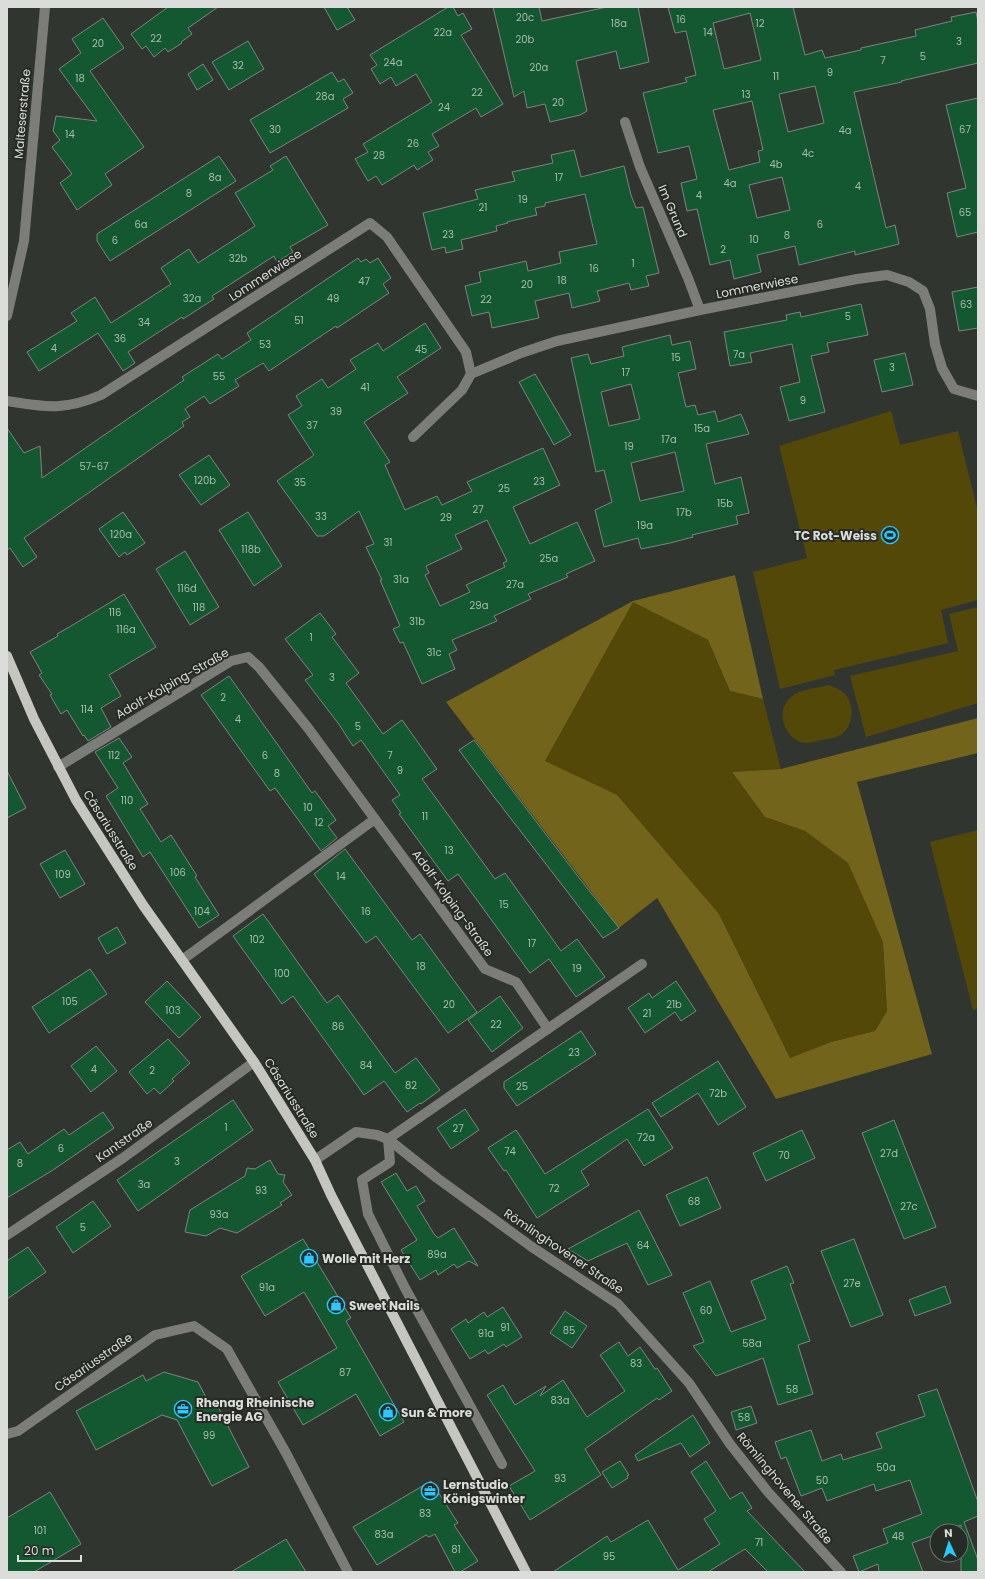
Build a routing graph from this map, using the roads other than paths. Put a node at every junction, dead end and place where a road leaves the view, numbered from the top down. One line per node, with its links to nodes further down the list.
1 (45, 7): 4 (street, Malteserstraße)
2 (625, 122): 3 (street, Im Grund)
3 (700, 310): 5 (street, Lommerwiese); 6 (street, Lommerwiese)
4 (7, 316)
5 (470, 374): 7 (street, Lommerwiese); 8 (street)
6 (978, 396)
7 (7, 401)
8 (413, 438)
9 (7, 656): 10 (main road, Cäsariusstraße)
10 (58, 767): 11 (street, Adolf-Kolping-Straße); 12 (main road, Cäsariusstraße)
11 (375, 819): 12 (street); 14 (street, Adolf-Kolping-Straße)
12 (182, 960): 15 (main road, Cäsariusstraße)
13 (642, 964): 14 (street)
14 (548, 1029): 16 (street)
15 (254, 1062): 17 (main road, Cäsariusstraße); 18 (street, Kantstraße)
16 (388, 1139): 17 (street, Römlinghovener Straße); 20 (street); 23 (street, Römlinghovener Straße)
17 (315, 1160): 22 (main road, Cäsariusstraße)
18 (7, 1235)
19 (7, 1434): 21 (street, Cäsariusstraße)
20 (502, 1464)
21 (348, 1572)
22 (526, 1572)
23 (841, 1572)

